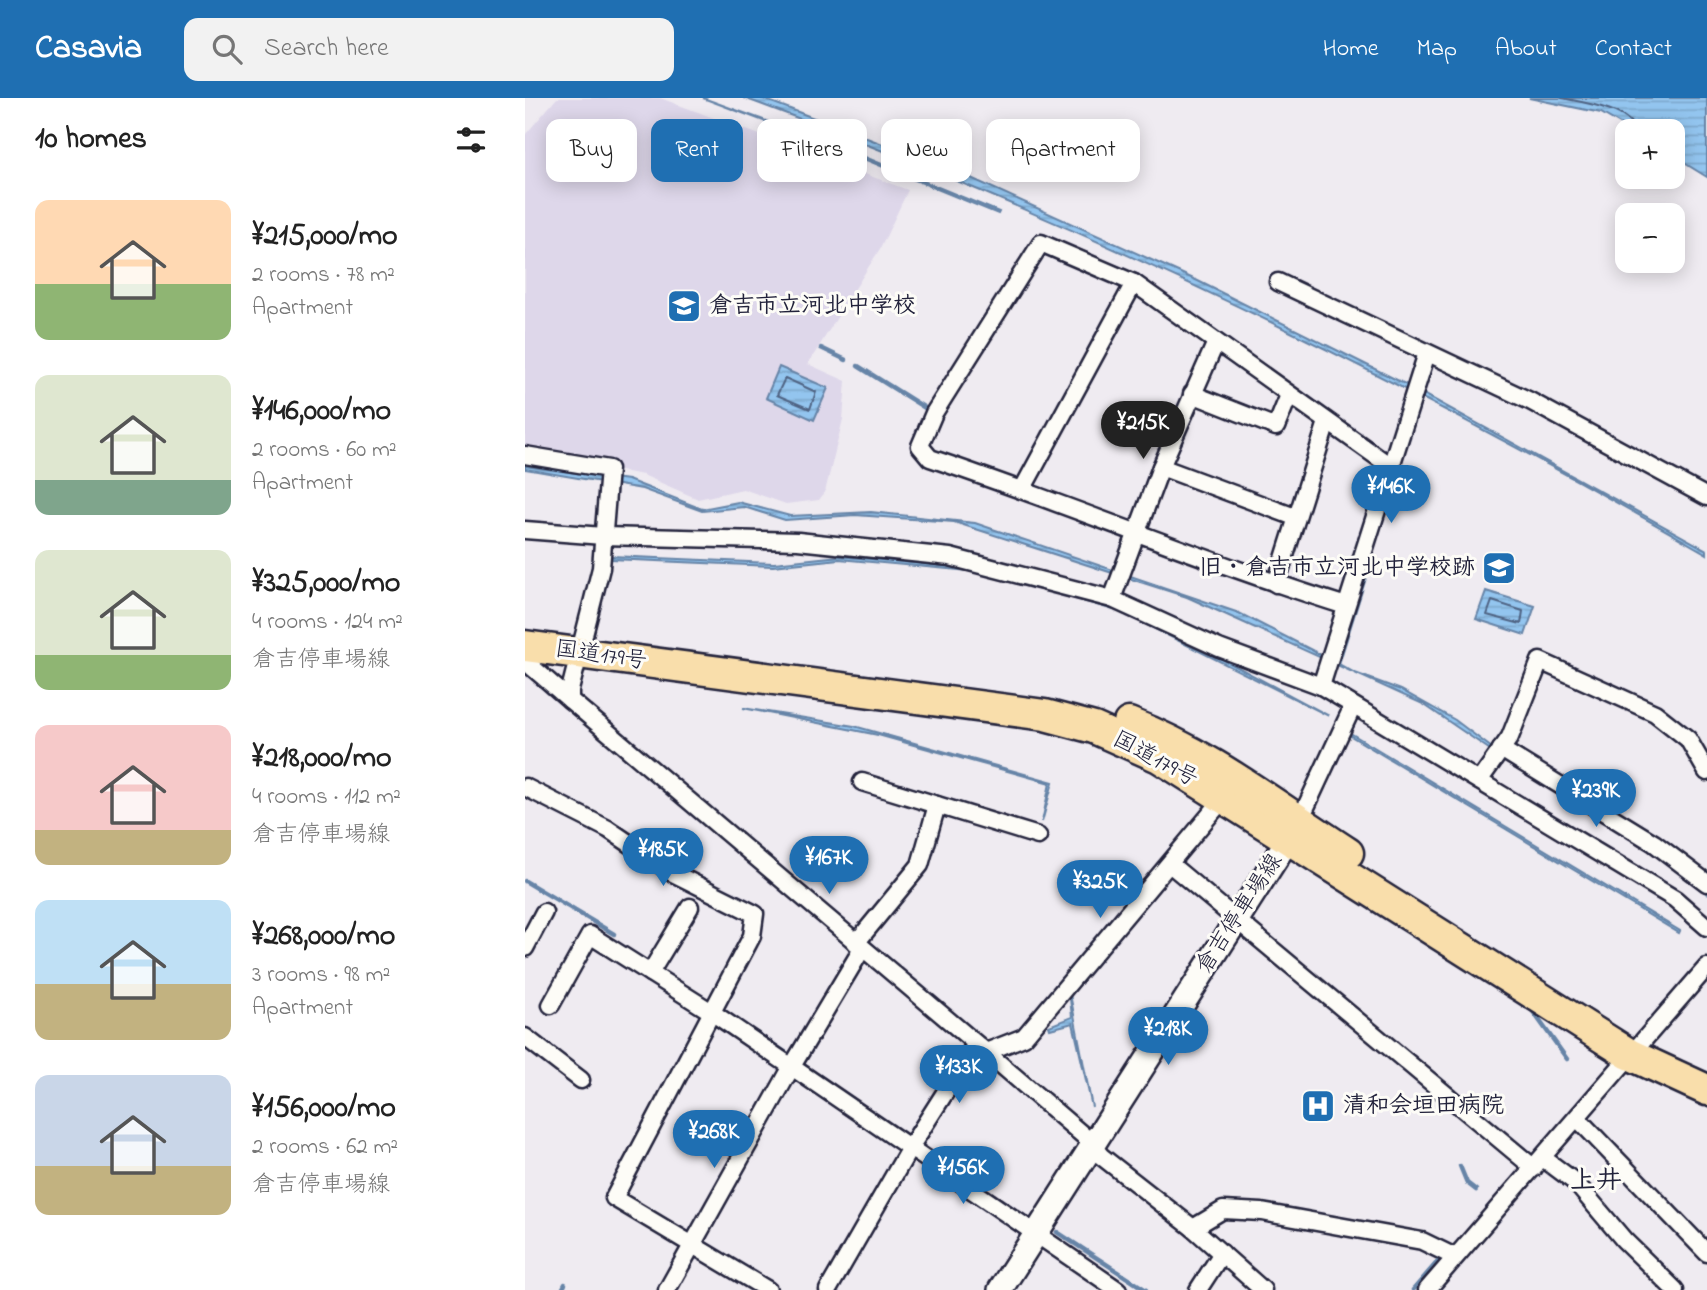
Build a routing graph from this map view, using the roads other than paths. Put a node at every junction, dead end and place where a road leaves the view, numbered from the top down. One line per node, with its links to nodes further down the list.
1 (1278, 282): 4 (street)
2 (1134, 283): 3 (street); 11 (street); 11 (street)
3 (1216, 342): 5 (street); 6 (street)
4 (1427, 353): 9 (street); 12 (street)
5 (1192, 394): 6 (street); 10 (street)
6 (1289, 395): 7 (street)
7 (1327, 422): 9 (street); 13 (street)
8 (525, 455): 16 (street)
9 (1390, 466): 19 (street)
10 (1161, 467): 13 (street); 15 (street)
11 (1022, 489): 15 (street)
12 (1707, 497)
13 (1295, 517): 17 (street)
14 (525, 530): 16 (street)
15 (1137, 535): 17 (street); 18 (street)
16 (603, 536): 18 (street); 21 (street)
17 (1276, 584): 19 (street)
18 (1112, 599): 24 (street)
19 (1346, 606): 24 (street)
20 (525, 628): 21 (highway, 国道179号)
21 (581, 645): 22 (highway, 国道179号); 25 (street); 32 (highway, 国道179号); 34 (highway, 国道179号)
22 (525, 646)
23 (525, 661): 25 (street)
24 (1321, 686): 26 (street)
25 (570, 700): 42 (street)
26 (1353, 706): 29 (street); 34 (street)
27 (1501, 750): 28 (street); 29 (street); 37 (street)
28 (1707, 772)
29 (1479, 781): 41 (street)
30 (862, 782): 33 (street)
31 (525, 787): 47 (street)
32 (1224, 798): 34 (highway, 国道179号); 36 (street)
33 (937, 805): 35 (street); 42 (street)
34 (1294, 831): 40 (main road, 倉吉停車場線); 49 (highway, 国道179号)
35 (1038, 836)
36 (1171, 865): 40 (street); 50 (street)
37 (1707, 883)
38 (690, 907): 45 (street)
39 (544, 912): 43 (street)
40 (1236, 918): 57 (main road, 倉吉停車場線); 58 (street)
41 (1707, 928)
42 (859, 946): 50 (street); 51 (street)
43 (525, 948)
44 (1707, 967): 49 (street)
45 (650, 973): 46 (street); 47 (street)
46 (551, 1004)
47 (710, 1011): 51 (street); 61 (street)
48 (525, 1037): 53 (street)
49 (1637, 1047): 52 (highway, 国道179号); 54 (highway, 国道179号); 55 (street)
50 (981, 1048): 56 (street); 57 (street)
51 (791, 1068): 56 (street); 61 (street)
52 (1707, 1068)
53 (580, 1080)
54 (1707, 1090)
55 (1577, 1118): 58 (street); 62 (street)
56 (911, 1146): 60 (street); 67 (street)
57 (1093, 1148): 59 (street); 60 (main road, 倉吉停車場線)
58 (1539, 1163): 64 (street); 73 (street)
59 (1193, 1228): 63 (street); 64 (street)
60 (1036, 1233): 68 (main road, 倉吉停車場線); 69 (street)
61 (693, 1245): 65 (street); 66 (street)
62 (1706, 1250)
63 (1222, 1252): 70 (street); 71 (street)
64 (1455, 1257): 72 (street)
65 (667, 1290)
66 (768, 1290)
67 (828, 1290)
68 (1000, 1290)
69 (1118, 1290)
70 (1198, 1290)
71 (1263, 1290)
72 (1427, 1290)
73 (1675, 1290)

